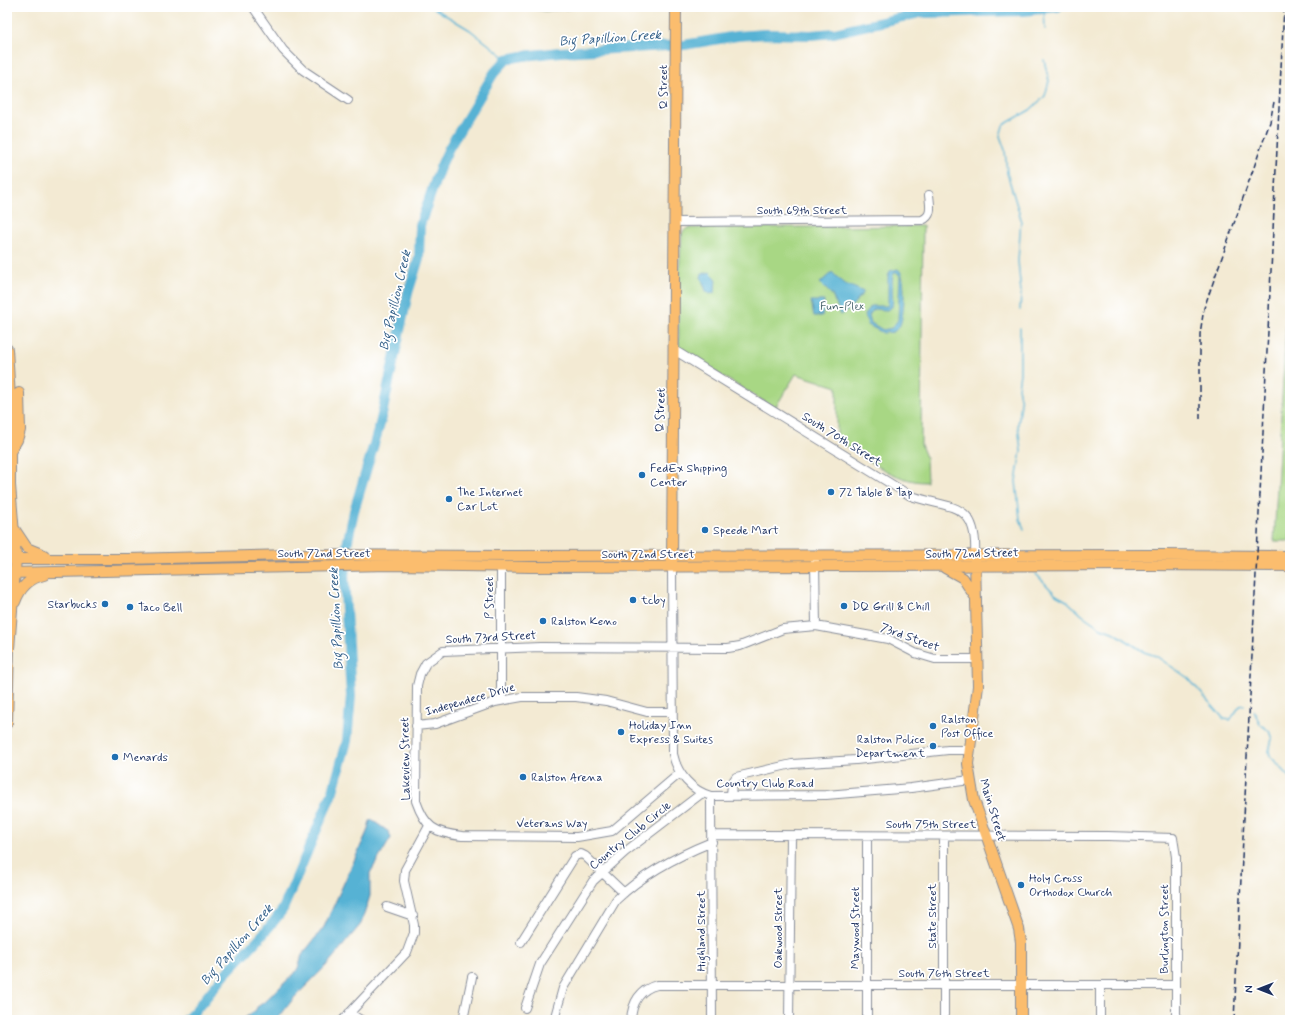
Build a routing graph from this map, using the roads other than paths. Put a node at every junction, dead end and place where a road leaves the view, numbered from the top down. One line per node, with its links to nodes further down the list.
1 (253, 7): 3 (street)
2 (676, 9): 5 (main road, Q Street)
3 (348, 100)
4 (929, 195): 5 (street, South 69th Street)
5 (676, 222): 7 (main road, Q Street)
6 (7, 349): 9 (main road)
7 (674, 350): 13 (street, South 70th Street); 15 (main road, Q Street)
8 (20, 393): 9 (main road)
9 (10, 453): 10 (main road)
10 (12, 520): 11 (main road); 19 (main road)
11 (13, 534): 12 (main road); 18 (main road)
12 (7, 543)
13 (975, 555): 16 (main road, South 72nd Street); 17 (main road, South 72nd Street); 23 (main road, Main Street)
14 (550, 556): 15 (main road, South 72nd Street); 19 (main road, South 72nd Street); 20 (main road)
15 (672, 556): 16 (main road, South 72nd Street); 25 (main road, Q Street)
16 (815, 556): 21 (street)
17 (1290, 556)
18 (11, 558): 19 (main road, South 72nd Street); 27 (main road)
19 (68, 560)
20 (501, 566): 25 (main road, South 72nd Street); 26 (main road, South 72nd Street); 33 (street, P Street)
21 (815, 566): 22 (main road, South 72nd Street); 25 (main road, South 72nd Street); 32 (street)
22 (941, 566): 23 (main road, South 72nd Street); 29 (main road)
23 (975, 566): 24 (main road, South 72nd Street); 29 (main road, Main Street)
24 (1290, 566)
25 (672, 567): 34 (street, Q Street)
26 (68, 571): 27 (main road, South 72nd Street); 31 (main road)
27 (11, 573): 30 (main road)
28 (7, 589): 30 (main road)
29 (974, 595): 36 (main road, Main Street)
30 (13, 600): 31 (main road)
31 (12, 611): 39 (main road)
32 (816, 626): 34 (street, 73rd Street); 36 (street, 73rd Street)
33 (500, 648): 34 (street, South 73rd Street); 35 (street, South 73rd Street); 37 (street, P Street)
34 (672, 648): 38 (street, Q Street)
35 (432, 656): 40 (street, Lakeview Street)
36 (978, 659): 41 (main road, Main Street)
37 (501, 701): 38 (street, Independece Drive); 40 (street, Independece Drive)
38 (672, 712): 42 (street, Q Street)
39 (7, 723)
40 (416, 726): 47 (street, Lakeview Street)
41 (969, 750): 43 (main road, Main Street); 46 (street)
42 (680, 773): 44 (street, Q Street); 47 (street, Veterans Way)
43 (970, 780): 46 (street, Country Club Road); 51 (main road, Main Street)
44 (702, 793): 45 (street, Q Street); 54 (street, Country Club Circle)
45 (711, 796): 46 (street, Country Club Road); 52 (street, Country Club Road)
46 (731, 796)
47 (428, 826): 57 (street)
48 (791, 836): 49 (street, South 75th Street); 52 (street, South 75th Street); 61 (street, Oakwood Street)
49 (867, 836): 50 (street, South 75th Street); 62 (street, Maywood Street)
50 (944, 836): 51 (street, South 75th Street); 63 (street, State Street)
51 (987, 836): 53 (street, South 75th Street); 64 (main road, Main Street)
52 (713, 838): 55 (street); 60 (street, Highland Street)
53 (1173, 838): 66 (street, Burlington Street)
54 (603, 871): 55 (street); 58 (street); 67 (street, Country Club Circle)
55 (624, 893): 72 (street)
56 (387, 907): 57 (street)
57 (413, 916): 68 (street)
58 (521, 942)
59 (472, 977): 71 (street)
60 (713, 985): 61 (street, South 76th Street); 73 (street, South 76th Street); 74 (street, Highland Street)
61 (789, 985): 62 (street, South 76th Street); 75 (street, Oakwood Street)
62 (867, 985): 63 (street, South 76th Street); 76 (street, Maywood Street)
63 (944, 985): 64 (street, South 76th Street); 77 (street, State Street)
64 (1021, 985): 65 (street, South 76th Street); 78 (main road, Main Street)
65 (1100, 985): 66 (street, South 76th Street); 79 (street)
66 (1176, 985): 80 (street, Burlington Street)
67 (525, 1008)
68 (349, 1013): 69 (street); 70 (street)
69 (343, 1020)
70 (361, 1020)
71 (463, 1020)
72 (554, 1020)
73 (631, 1020)
74 (712, 1020)
75 (789, 1020)
76 (867, 1020)
77 (944, 1020)
78 (1021, 1020)
79 (1100, 1020)
80 (1176, 1020)

